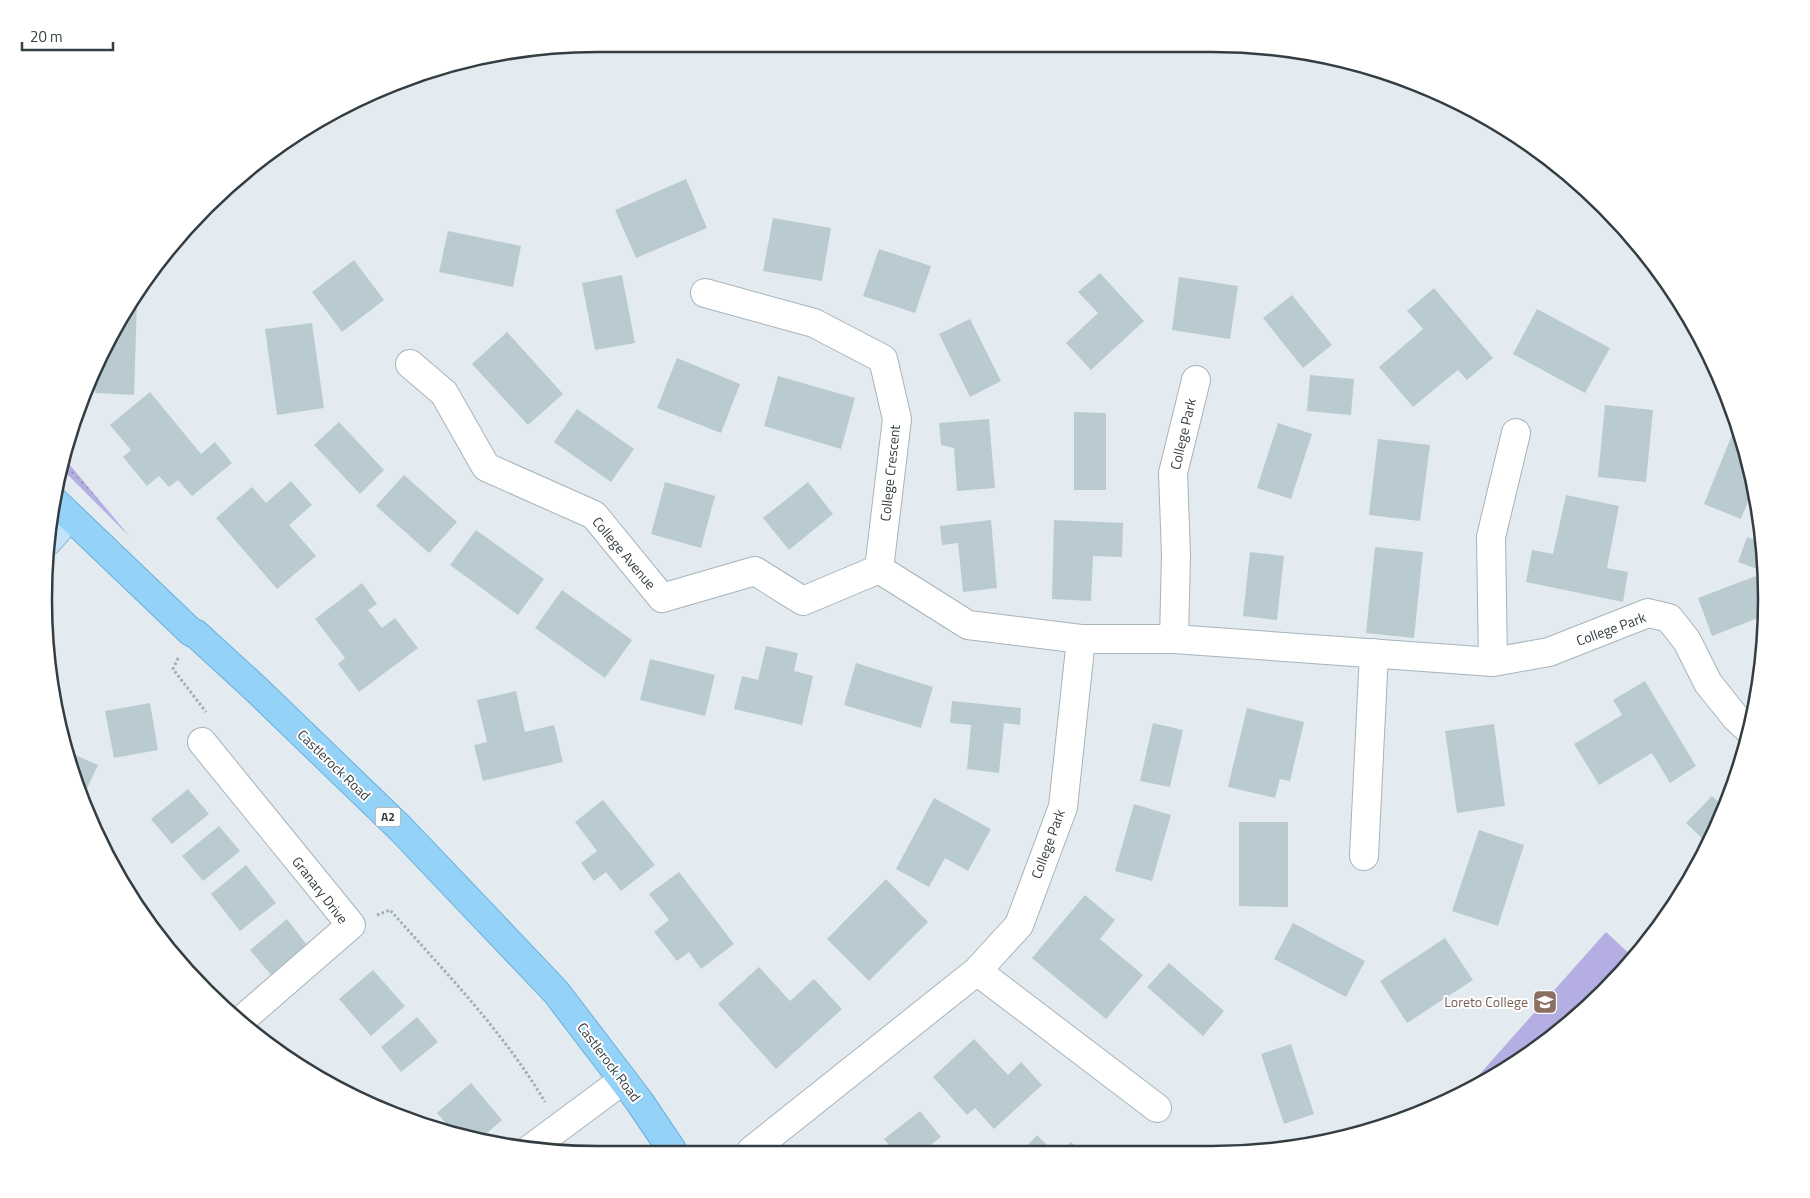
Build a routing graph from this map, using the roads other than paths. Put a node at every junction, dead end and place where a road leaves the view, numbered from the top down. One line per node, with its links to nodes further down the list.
1 (705, 293): 6 (street, College Crescent)
2 (410, 364): 6 (street, College Avenue)
3 (1196, 380): 8 (street, College Park)
4 (1516, 433): 10 (street)
5 (61, 508): 16 (main road, Castlerock Road / A2)
6 (879, 569): 7 (street, College Park)
7 (1081, 639): 8 (street, College Park); 14 (street, College Park)
8 (1174, 639): 9 (street, College Park)
9 (1374, 653): 10 (street, College Park); 13 (street)
10 (1493, 662): 11 (street, College Park)
11 (1745, 717)
12 (202, 742): 15 (street, Granary Drive)
13 (1364, 856)
14 (977, 971): 17 (street); 20 (street, College Park)
15 (246, 1016)
16 (623, 1080): 18 (street); 19 (main road, Castlerock Road / A2)
17 (1157, 1108)
18 (540, 1142)
19 (669, 1146)
20 (757, 1146)

